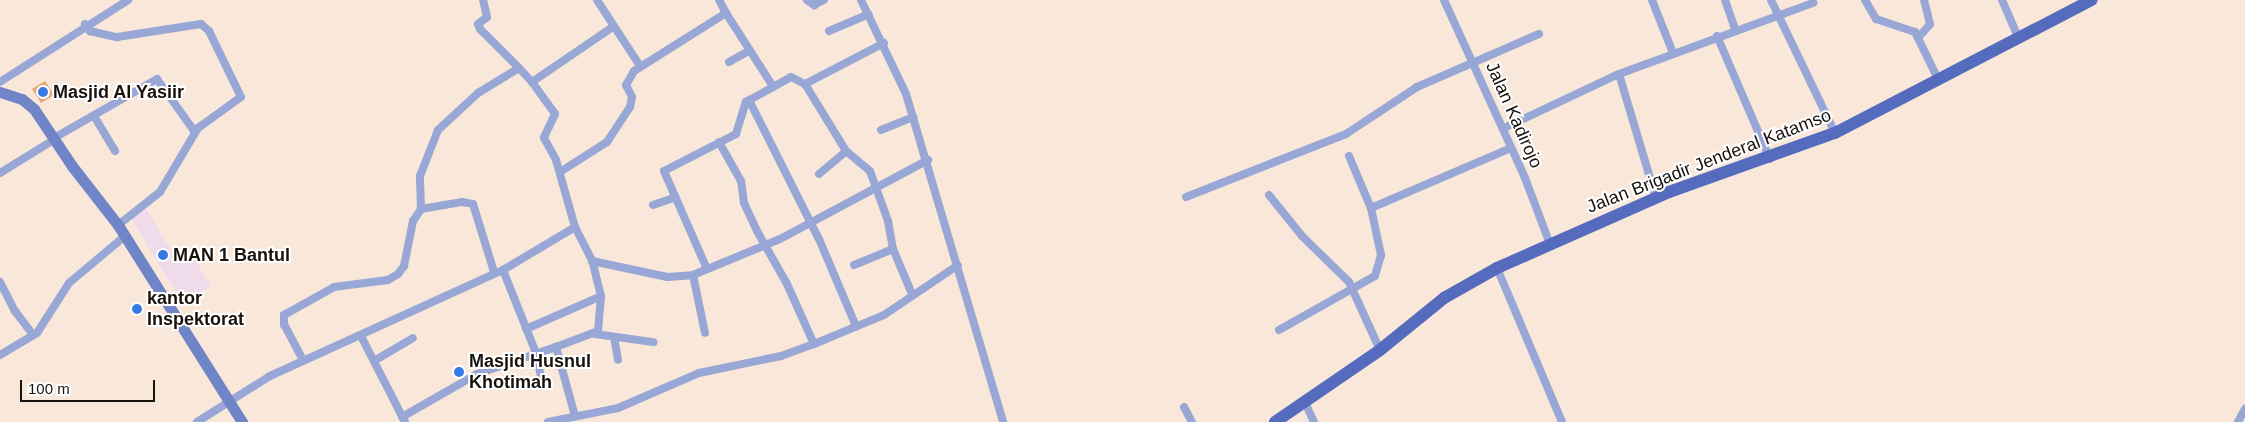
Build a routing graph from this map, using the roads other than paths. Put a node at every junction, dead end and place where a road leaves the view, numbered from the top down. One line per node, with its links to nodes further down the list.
1 (128, 0): 20 (street)
2 (597, 0): 21 (street)
3 (719, 0): 17 (street)
4 (807, 0): 5 (street)
5 (824, 0)
6 (861, 0): 18 (street)
7 (1444, 0): 32 (street, Jalan Kadirojo)
8 (1652, 0): 30 (street)
9 (1725, 0): 22 (street)
10 (1771, 0): 19 (street)
11 (1865, 0): 27 (street)
12 (1924, 0): 27 (street)
13 (2002, 0): 26 (street)
14 (2092, 0): 26 (main road, Jalan Brigadir Jenderal Katamso)
15 (485, 1): 34 (street)
16 (1813, 3): 19 (street)
17 (726, 13): 29 (street); 33 (street)
18 (869, 14): 23 (street); 28 (street)
19 (1777, 14): 22 (street); 48 (street)
20 (85, 24): 37 (street); 47 (street)
21 (614, 26): 33 (street); 38 (street)
22 (1735, 29): 25 (street)
23 (829, 31)
24 (1539, 34): 32 (street)
25 (1717, 36): 30 (street); 55 (street)
26 (2018, 37): 36 (main road, Jalan Brigadir Jenderal Katamso)
27 (1918, 38): 36 (street)
28 (884, 43): 39 (street); 44 (street)
29 (749, 51): 31 (street); 40 (street)
30 (1673, 53): 35 (street)
31 (729, 62)
32 (1475, 64): 45 (street, Jalan Kadirojo); 63 (street)
33 (640, 66): 57 (street)
34 (519, 68): 38 (street); 67 (street)
35 (1619, 74): 45 (street); 64 (street)
36 (1938, 79): 48 (main road, Jalan Brigadir Jenderal Katamso)
37 (0, 82)
38 (532, 82): 57 (street)
39 (805, 84): 40 (street); 53 (street)
40 (772, 85): 42 (street)
41 (0, 92): 49 (main road)
42 (749, 100): 50 (street); 68 (street)
43 (94, 116): 47 (street); 49 (street); 52 (street)
44 (914, 117): 46 (street); 56 (street)
45 (1504, 128): 51 (street, Jalan Kadirojo)
46 (881, 130)
47 (195, 132): 69 (street)
48 (1835, 133): 55 (main road, Jalan Brigadir Jenderal Katamso)
49 (54, 138): 58 (street); 69 (main road)
50 (719, 142): 62 (street); 73 (street)
51 (1512, 148): 66 (street); 72 (street, Jalan Kadirojo)
52 (115, 151)
53 (846, 151): 59 (street); 60 (street)
54 (1349, 156): 66 (street)
55 (1770, 158): 64 (main road, Jalan Brigadir Jenderal Katamso)
56 (928, 160): 60 (street); 77 (street)
57 (560, 172): 70 (street)
58 (0, 173)
59 (819, 174)
60 (876, 186): 68 (street); 74 (street)
61 (1269, 195): 84 (street)
62 (676, 197): 65 (street); 79 (street)
63 (1186, 197)
64 (1656, 198): 72 (main road, Jalan Brigadir Jenderal Katamso)
65 (653, 205)
66 (1370, 208): 84 (street)
67 (421, 209): 81 (street); 102 (street)
68 (810, 222): 73 (street); 87 (street)
69 (118, 225): 71 (main road)
70 (576, 227): 75 (street); 80 (street)
71 (125, 236): 92 (street); 107 (main road)
72 (1550, 244): 78 (main road, Jalan Brigadir Jenderal Katamso)
73 (765, 245): 79 (street); 97 (street)
74 (893, 249): 76 (street); 85 (street)
75 (592, 261): 82 (street); 86 (street)
76 (854, 264)
77 (958, 266): 85 (street); 115 (street)
78 (1497, 268): 99 (main road, Jalan Brigadir Jenderal Katamso); 119 (street)
79 (707, 269): 82 (street)
80 (503, 270): 81 (street); 88 (street)
81 (494, 272): 93 (street)
82 (693, 275): 90 (street)
83 (0, 282): 92 (street)
84 (1354, 290): 89 (street); 99 (street)
85 (912, 294): 87 (street)
86 (601, 296): 88 (street); 91 (street)
87 (856, 326): 97 (street)
88 (526, 329): 100 (street)
89 (1279, 330)
90 (705, 333)
91 (595, 334): 94 (street); 98 (street)
92 (34, 335): 101 (street)
93 (361, 336): 102 (street); 104 (street)
94 (614, 337): 96 (street); 103 (street)
95 (413, 338): 104 (street)
96 (653, 342)
97 (814, 344): 110 (street)
98 (556, 347): 100 (street); 110 (street)
99 (1380, 350): 106 (main road, Jalan Brigadir Jenderal Katamso)
100 (536, 353): 105 (street); 111 (street)
101 (0, 355)
102 (303, 360): 107 (street)
103 (618, 360)
104 (374, 361): 111 (street)
105 (542, 380)
106 (1305, 402): 117 (main road, Jalan Brigadir Jenderal Katamso); 118 (street)
107 (231, 403): 113 (street); 114 (main road)
108 (1184, 407): 116 (street)
109 (2245, 408): 120 (street)
110 (575, 416): 112 (street)
111 (403, 420)
112 (552, 421)
113 (198, 422)
114 (242, 422)
115 (1003, 422)
116 (1192, 422)
117 (1275, 422)
118 (1314, 422)
119 (1562, 422)
120 (2238, 422)

